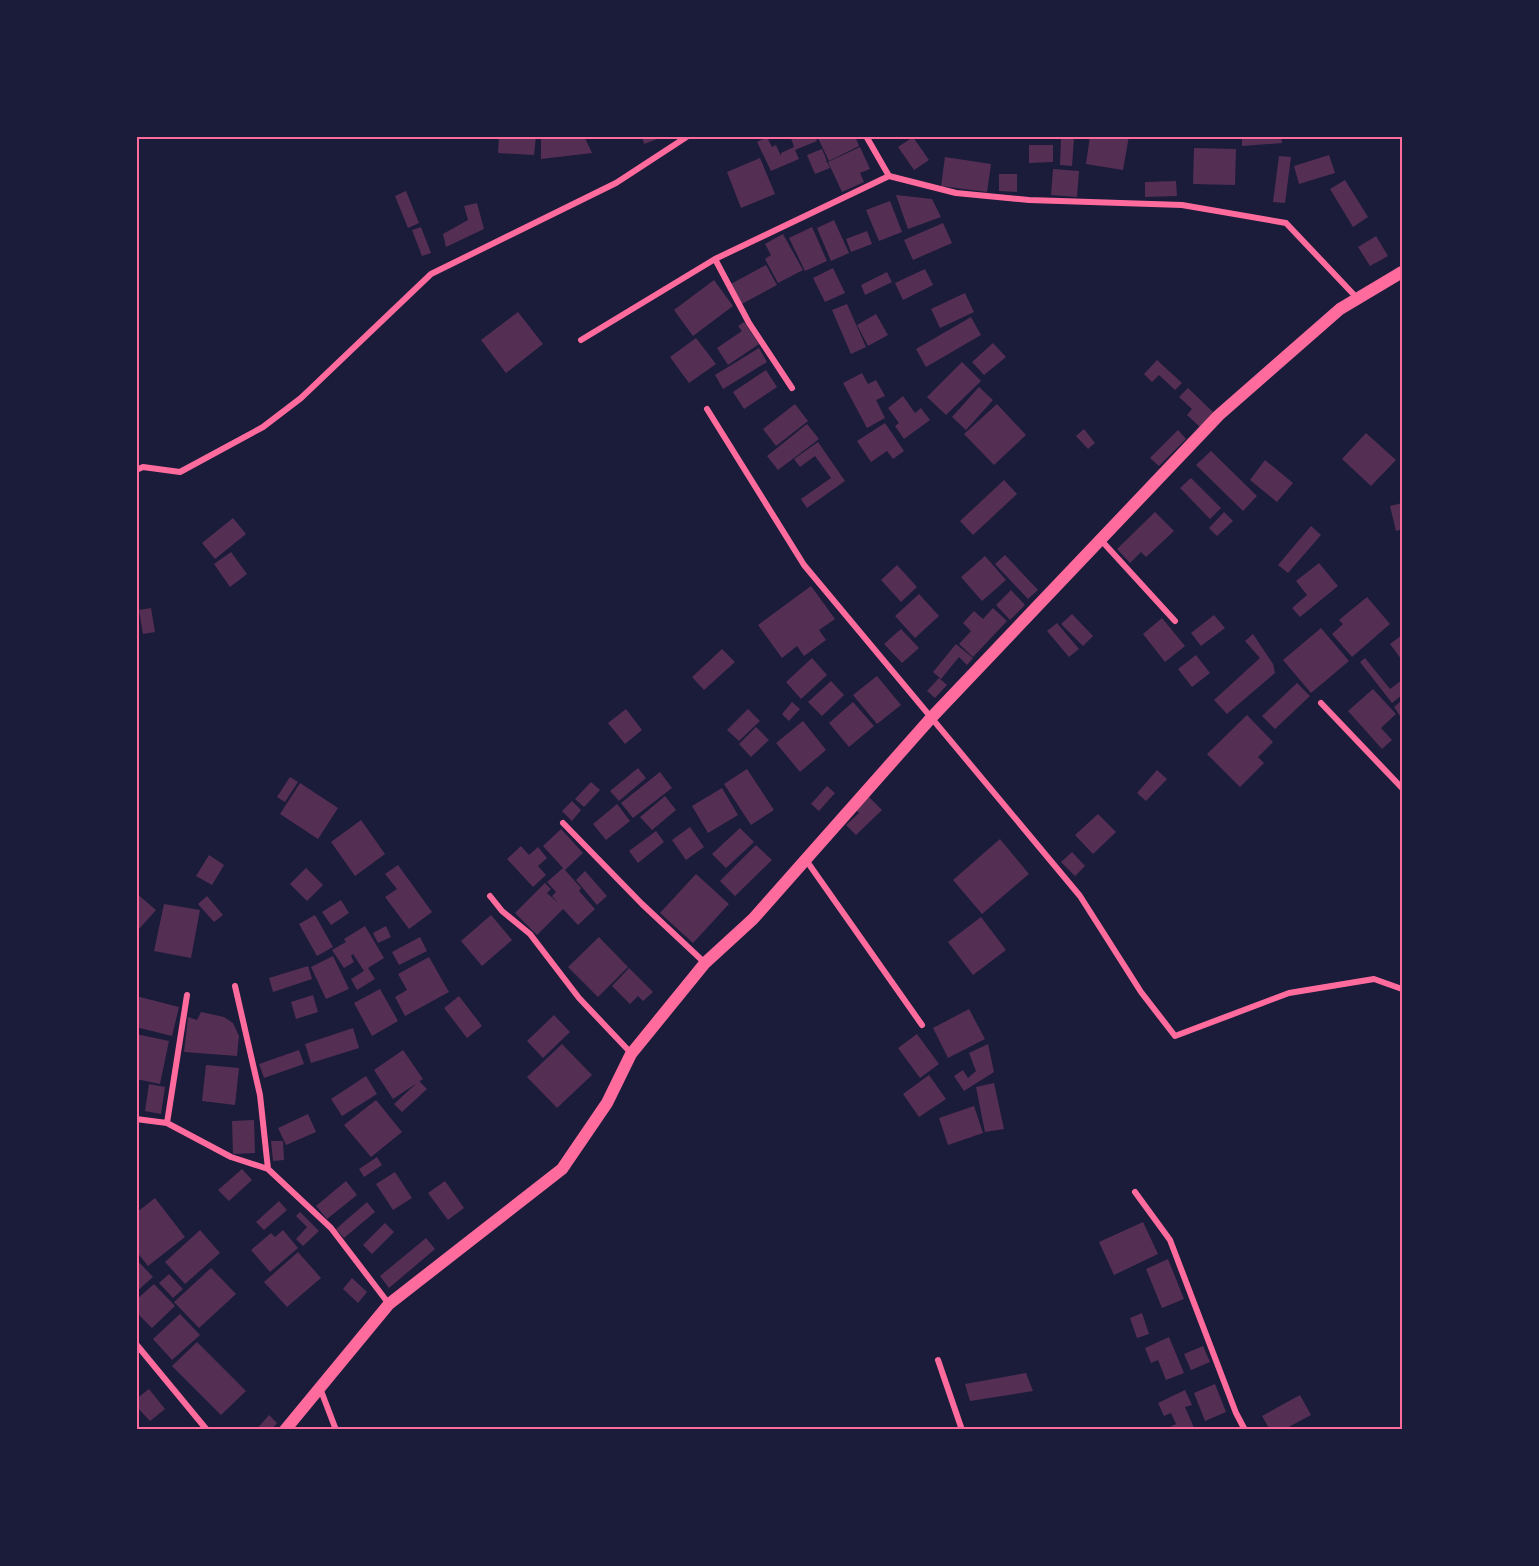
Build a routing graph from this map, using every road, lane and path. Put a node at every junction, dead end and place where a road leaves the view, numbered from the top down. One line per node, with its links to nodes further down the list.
1 (688, 136): 10 (street)
2 (866, 136): 3 (street)
3 (889, 176): 4 (street); 6 (street)
4 (715, 259): 7 (street); 8 (street)
5 (1402, 272): 6 (main road)
6 (1357, 298): 11 (main road)
7 (581, 340)
8 (792, 388)
9 (707, 409): 14 (street)
10 (136, 470)
11 (1100, 539): 12 (street); 14 (main road)
12 (1174, 621)
13 (1321, 703): 15 (street)
14 (931, 718): 17 (main road); 21 (street)
15 (1402, 788)
16 (563, 823): 19 (street)
17 (806, 860): 19 (main road); 23 (street)
18 (490, 896): 24 (street)
19 (705, 963): 24 (main road)
20 (235, 986): 27 (street)
21 (1402, 989)
22 (187, 995): 26 (street)
23 (922, 1025)
24 (631, 1054): 29 (main road)
25 (136, 1119): 26 (street)
26 (167, 1123): 27 (street)
27 (268, 1169): 29 (street)
28 (1135, 1192): 37 (street)
29 (390, 1304): 32 (main road)
30 (136, 1344): 33 (street)
31 (938, 1360): 36 (street)
32 (320, 1388): 34 (main road); 35 (street)
33 (207, 1430)
34 (285, 1430)
35 (336, 1430)
36 (962, 1430)
37 (1245, 1430)

